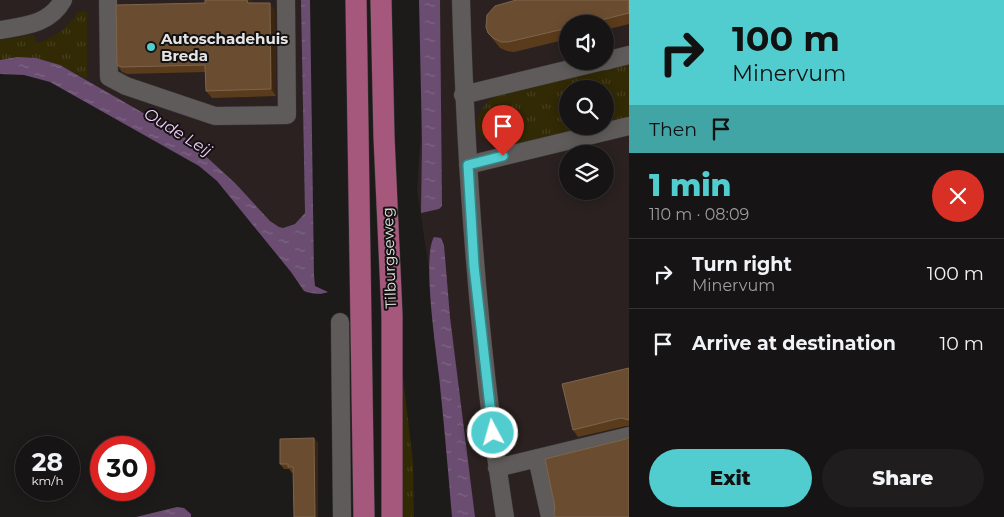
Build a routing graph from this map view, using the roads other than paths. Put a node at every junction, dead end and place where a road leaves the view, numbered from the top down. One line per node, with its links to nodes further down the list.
1 (63, 0): 7 (street)
2 (108, 0): 3 (street)
3 (286, 0)
4 (356, 0): 19 (main road, Tilburgseweg)
5 (382, 0): 20 (main road, Tilburgseweg)
6 (461, 0): 11 (street)
7 (0, 30)
8 (629, 55): 9 (street)
9 (614, 59)
10 (567, 70): 11 (street)
11 (463, 95): 13 (street)
12 (629, 126): 13 (street)
13 (468, 165): 17 (street)
14 (340, 322): 18 (street)
15 (629, 436): 16 (street)
16 (537, 458): 17 (street); 22 (street)
17 (498, 468): 21 (street)
18 (342, 517)
19 (364, 517)
20 (392, 517)
21 (505, 517)
22 (550, 517)

